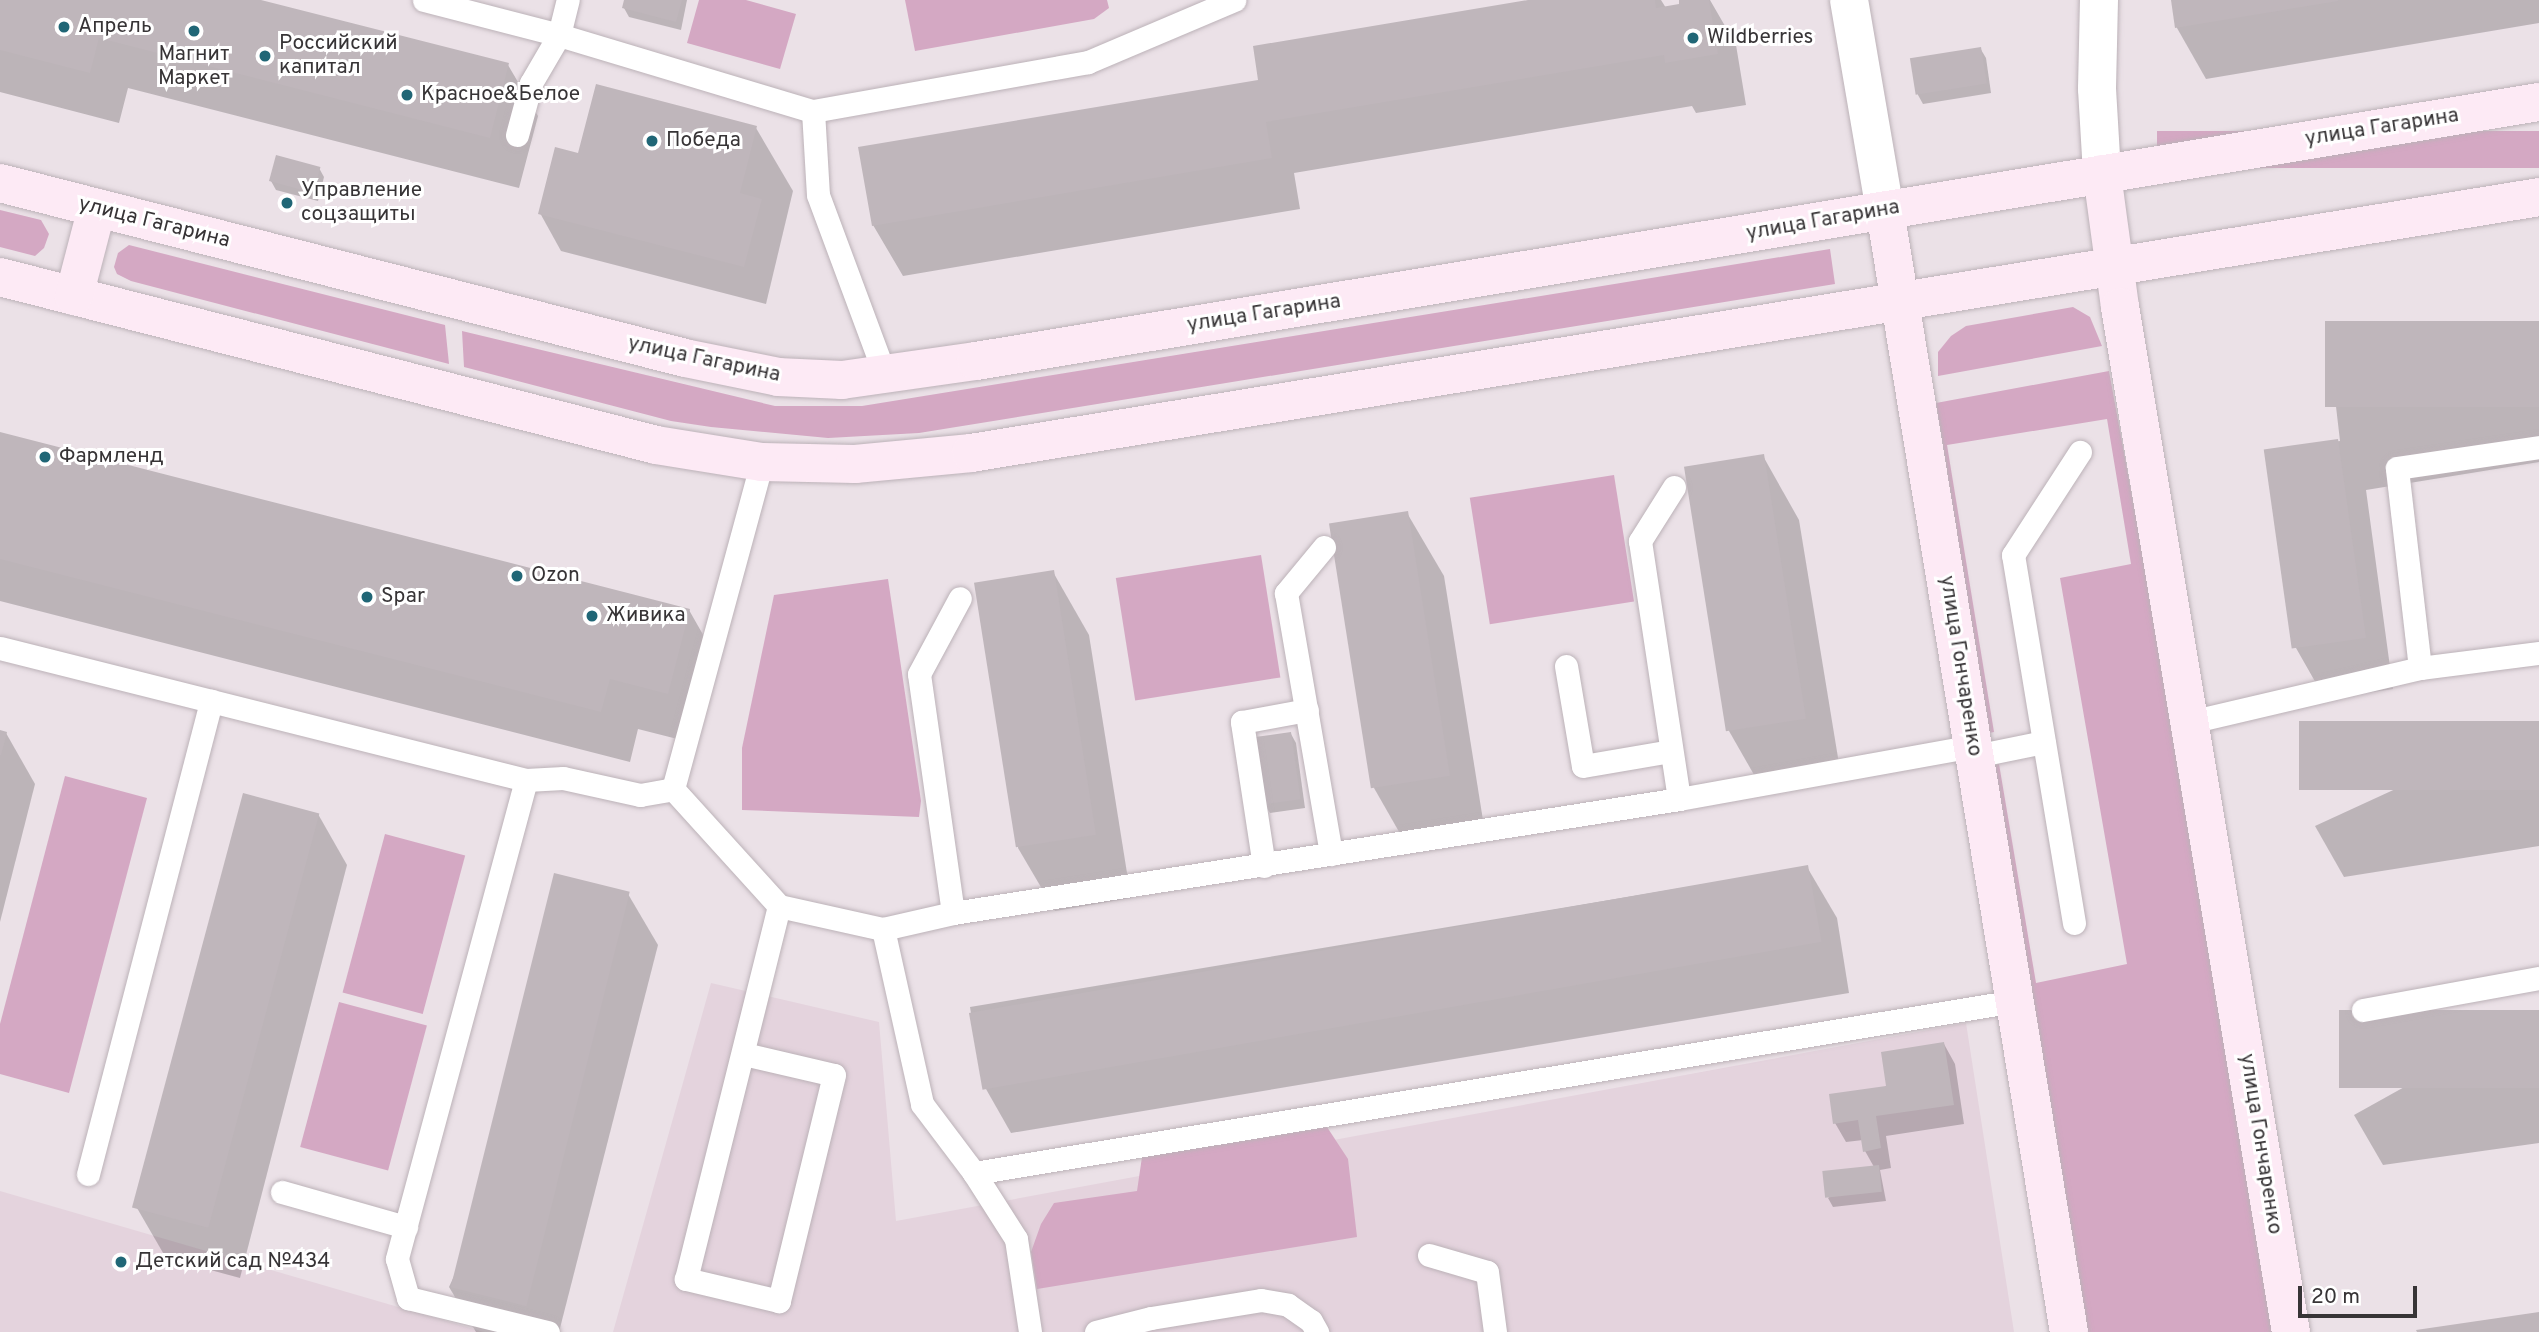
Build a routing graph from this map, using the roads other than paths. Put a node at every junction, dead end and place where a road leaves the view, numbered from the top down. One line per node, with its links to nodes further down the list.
1 (424, 0): 6 (lane)
2 (568, 0): 6 (lane)
3 (1234, 0): 8 (lane)
4 (1849, 0): 14 (street, улица Гончаренко)
5 (2099, 0): 10 (street, улица Гончаренко)
6 (559, 35): 8 (lane); 9 (lane)
7 (2539, 102): 10 (main road, улица Гагарина)
8 (813, 111): 19 (lane)
9 (517, 135)
10 (2102, 174): 14 (main road, улица Гагарина); 15 (main road, улица Гончаренко)
11 (0, 183): 13 (main road, улица Гагарина)
12 (2539, 197): 15 (main road)
13 (97, 208): 17 (main road); 19 (main road, улица Гагарина)
14 (1885, 211): 18 (main road, улица Гончаренко); 19 (main road, улица Гагарина)
15 (2114, 266): 18 (main road); 32 (main road, улица Гончаренко)
16 (0, 277): 17 (main road)
17 (74, 296): 22 (main road)
18 (1901, 301): 22 (main road); 35 (main road, улица Гончаренко)
19 (885, 375)
20 (2539, 447): 29 (lane)
21 (2080, 452): 33 (lane)
22 (762, 462): 37 (lane)
23 (1674, 487): 34 (lane)
24 (1324, 547): 31 (lane)
25 (960, 598): 42 (lane)
26 (0, 648): 30 (lane)
27 (2539, 653): 29 (lane)
28 (1566, 666): 34 (lane)
29 (2420, 668): 32 (lane)
30 (211, 701): 36 (lane); 50 (lane)
31 (1307, 710): 39 (lane); 40 (lane)
32 (2190, 722): 60 (main road, улица Гончаренко)
33 (2044, 742): 35 (lane); 43 (lane)
34 (1671, 751): 38 (lane)
35 (1974, 751): 38 (lane); 46 (main road, улица Гончаренко)
36 (526, 780): 37 (lane); 52 (lane)
37 (673, 789): 41 (lane)
38 (1679, 799): 39 (lane)
39 (1331, 854): 40 (lane)
40 (1264, 866): 42 (lane)
41 (779, 906): 44 (lane); 48 (lane)
42 (953, 913): 44 (lane)
43 (2074, 923)
44 (883, 929): 49 (lane)
45 (2539, 978): 47 (lane)
46 (2015, 1001): 49 (lane); 59 (main road, улица Гончаренко)
47 (2363, 1010)
48 (744, 1054): 48 (lane)
49 (974, 1173): 55 (lane)
50 (88, 1174)
51 (282, 1192): 52 (lane)
52 (406, 1227): 54 (lane)
53 (1429, 1255): 58 (lane)
54 (548, 1332)
55 (1030, 1332)
56 (1096, 1332): 57 (lane)
57 (1317, 1332)
58 (1495, 1332)
59 (2069, 1332)
60 (2291, 1332)

